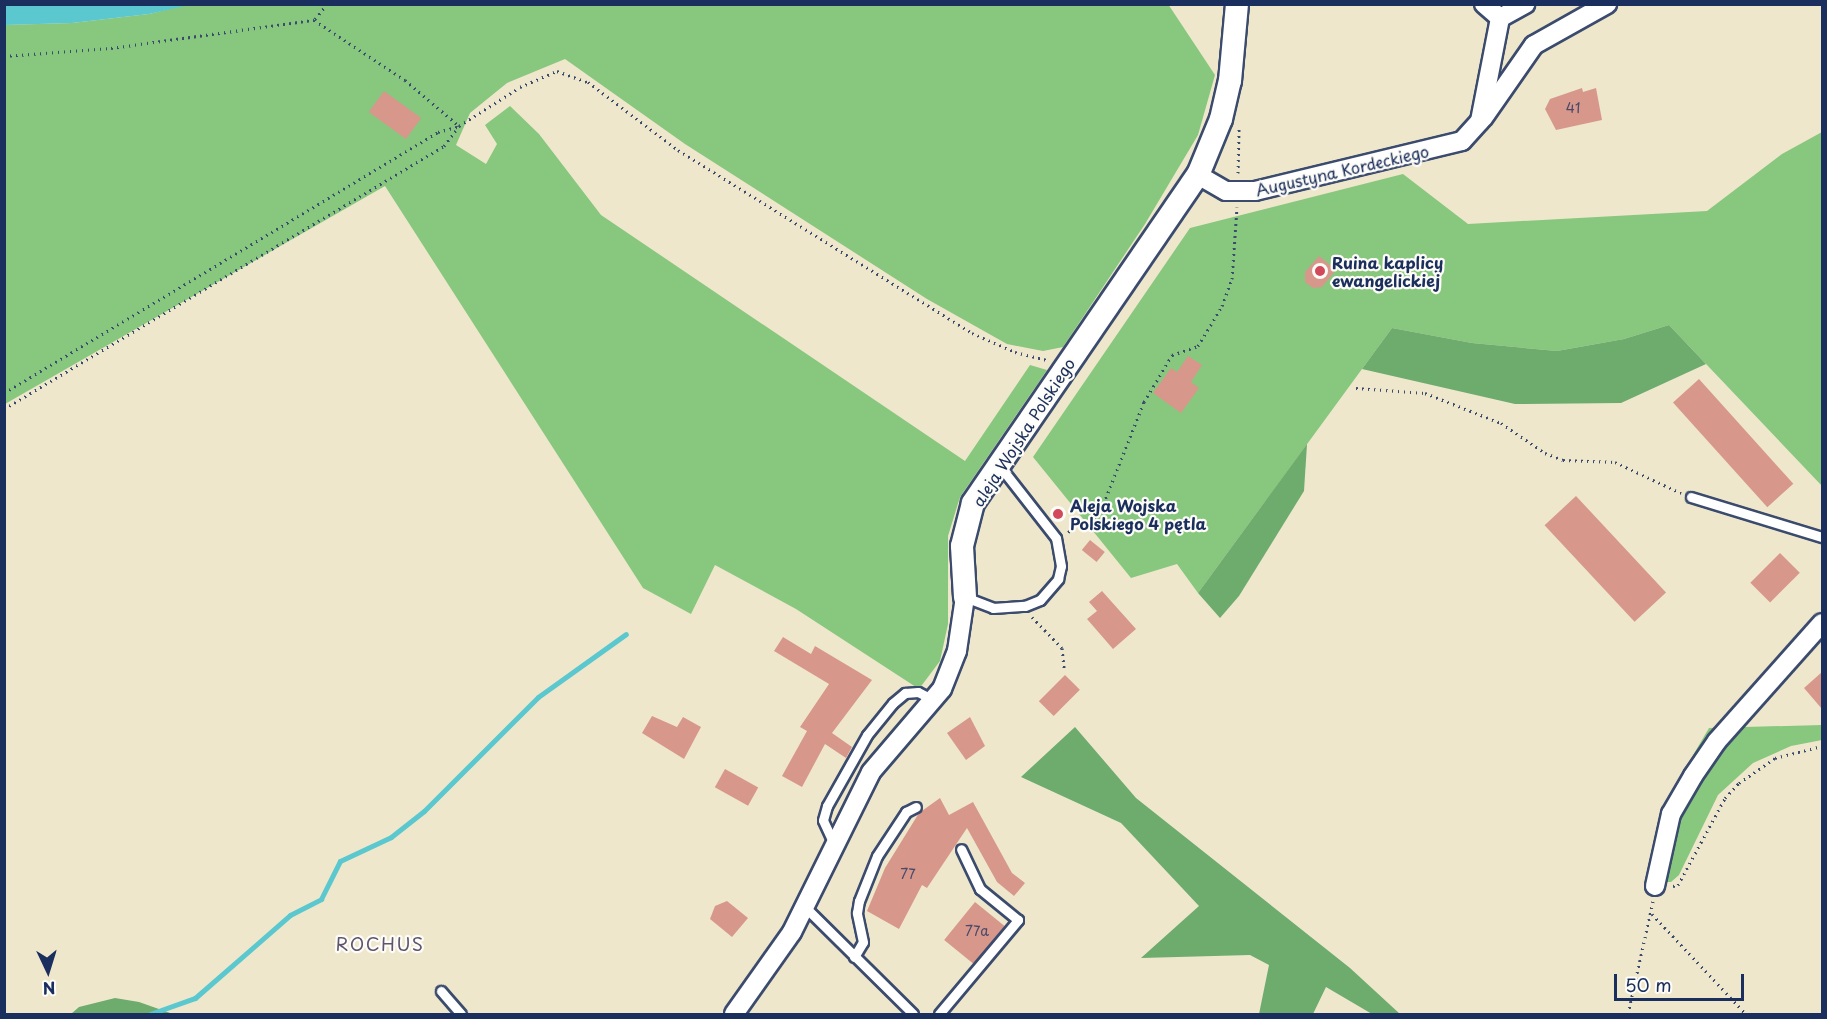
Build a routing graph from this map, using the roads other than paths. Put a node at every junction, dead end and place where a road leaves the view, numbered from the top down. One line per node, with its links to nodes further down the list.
1 (1236, 4): 7 (street, aleja Wojska Polskiego)
2 (1484, 4): 5 (street)
3 (1525, 4): 5 (street)
4 (1607, 4): 6 (street, Augustyna Kordeckiego)
5 (1500, 18): 6 (street)
6 (1480, 122): 7 (street, Augustyna Kordeckiego)
7 (1198, 176): 8 (street, aleja Wojska Polskiego)
8 (998, 465): 11 (street, aleja Wojska Polskiego); 11 (lane)
9 (1691, 497): 10 (lane)
10 (1822, 537)
11 (965, 597): 13 (street, aleja Wojska Polskiego)
12 (1822, 623): 17 (street)
13 (934, 700): 15 (street, aleja Wojska Polskiego); 15 (lane)
14 (916, 807): 19 (lane)
15 (834, 845): 18 (street, aleja Wojska Polskiego)
16 (961, 849): 24 (lane)
17 (1655, 886)
18 (805, 907): 19 (lane); 22 (street, aleja Wojska Polskiego)
19 (854, 957): 23 (lane)
20 (441, 991): 21 (lane)
21 (461, 1014)
22 (734, 1014)
23 (913, 1014)
24 (939, 1014)

